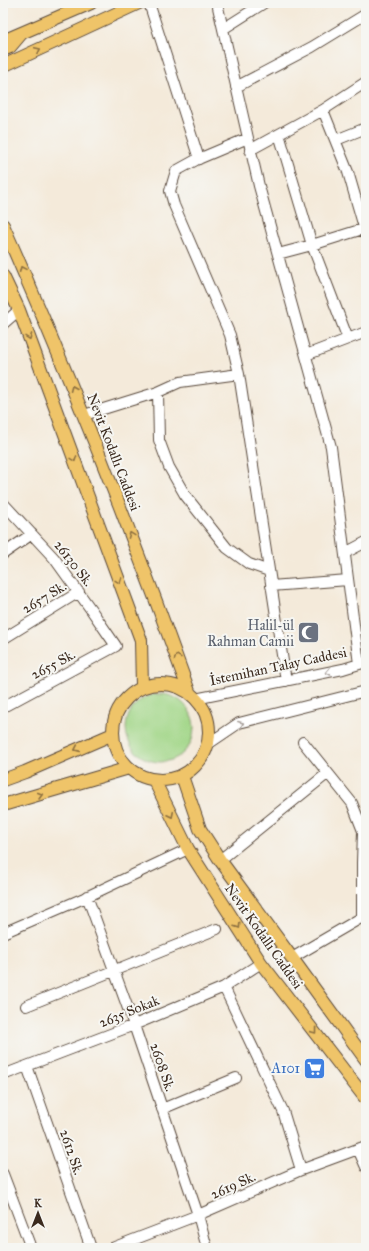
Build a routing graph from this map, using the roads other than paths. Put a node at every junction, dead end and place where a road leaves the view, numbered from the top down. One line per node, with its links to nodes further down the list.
1 (91, 3): 8 (main road)
2 (139, 3): 11 (main road, one-way to 2)
3 (149, 3): 20 (street)
4 (216, 3): 7 (street)
5 (264, 3): 7 (street)
6 (366, 14): 13 (street)
7 (223, 29): 13 (street)
8 (22, 33): 9 (main road); 10 (main road)
9 (3, 41)
10 (3, 50)
11 (3, 66)
12 (366, 82): 14 (street)
13 (236, 87): 17 (street)
14 (323, 110): 16 (street); 18 (street)
15 (366, 128): 18 (street)
16 (280, 134): 19 (street); 23 (street)
17 (248, 138): 19 (street); 20 (street)
18 (336, 140): 22 (street)
19 (250, 150): 24 (street)
20 (199, 159): 31 (street)
21 (3, 225): 33 (main road, Nevit Kodallı Caddesi, one-way to 21)
22 (365, 230): 23 (street)
23 (312, 245): 24 (street); 29 (street)
24 (278, 254): 30 (street)
25 (3, 276): 26 (main road)
26 (19, 310): 27 (street); 47 (main road, one-way to 47)
27 (3, 324)
28 (366, 332): 29 (street)
29 (348, 339): 30 (street)
30 (306, 355): 37 (street)
31 (239, 374): 32 (street); 39 (street)
32 (158, 392): 33 (street); 39 (street)
33 (84, 415): 49 (main road, Nevit Kodallı Caddesi, one-way to 33)
34 (4, 506): 35 (street, 26130 Sk.)
35 (32, 534): 38 (street); 42 (street, 26130 Sk.)
36 (366, 542): 37 (street)
37 (345, 553): 40 (street)
38 (3, 554)
39 (269, 571): 41 (street)
40 (348, 580): 41 (street); 45 (street)
41 (271, 586): 46 (street)
42 (79, 592): 43 (street, 2657 Sk.); 44 (street, 26130 Sk.)
43 (3, 638)
44 (116, 646): 50 (street, 2655 Sk.)
45 (363, 663): 46 (street, İstemihan Talay Caddesi, one-way to 46)
46 (286, 681): 49 (street, İstemihan Talay Caddesi)
47 (142, 687): 49 (main road); 51 (main road)
48 (366, 691): 53 (street, one-way to 48)
49 (193, 696): 53 (main road)
50 (3, 706)
51 (113, 734): 54 (main road); 57 (main road, one-way to 57)
52 (303, 742): 55 (street)
53 (208, 744): 56 (main road)
54 (129, 768): 58 (main road); 59 (main road, one-way to 54)
55 (328, 773): 60 (street); 62 (street)
56 (182, 776): 58 (main road); 62 (main road, Nevit Kodallı Caddesi)
57 (3, 780)
58 (154, 780): 61 (main road, Nevit Kodallı Caddesi, one-way to 61)
59 (3, 806)
60 (364, 847): 64 (street)
61 (188, 849): 63 (street); 68 (main road, Nevit Kodallı Caddesi, one-way to 68)
62 (220, 860): 67 (main road, Nevit Kodallı Caddesi)
63 (88, 896): 66 (street); 69 (street, 2608 Sk.)
64 (364, 916): 67 (street)
65 (217, 929): 69 (street)
66 (3, 933)
67 (292, 958): 73 (main road, Nevit Kodallı Caddesi)
68 (261, 963): 70 (street, 2635 Sokak); 77 (main road, Nevit Kodallı Caddesi, one-way to 77)
69 (114, 970): 71 (street); 72 (street, 2608 Sk.)
70 (224, 986): 72 (street, 2635 Sokak); 81 (street)
71 (26, 1006)
72 (134, 1025): 74 (street, 2635 Sokak); 78 (street, 2608 Sk.)
73 (366, 1060)
74 (27, 1066): 75 (street, 2635 Sokak); 85 (street, 2612 Sk.)
75 (3, 1075)
76 (236, 1078): 78 (street)
77 (366, 1099)
78 (162, 1109): 83 (street, 2608 Sk.)
79 (362, 1148): 80 (street); 81 (street, 2619 Sk.)
80 (366, 1167)
81 (301, 1170): 83 (street, 2619 Sk.)
82 (3, 1174): 84 (street)
83 (198, 1215): 86 (street, 2619 Sk.); 87 (street, 2608 Sk.)
84 (31, 1248)
85 (91, 1248)
86 (112, 1248)
87 (207, 1248)

